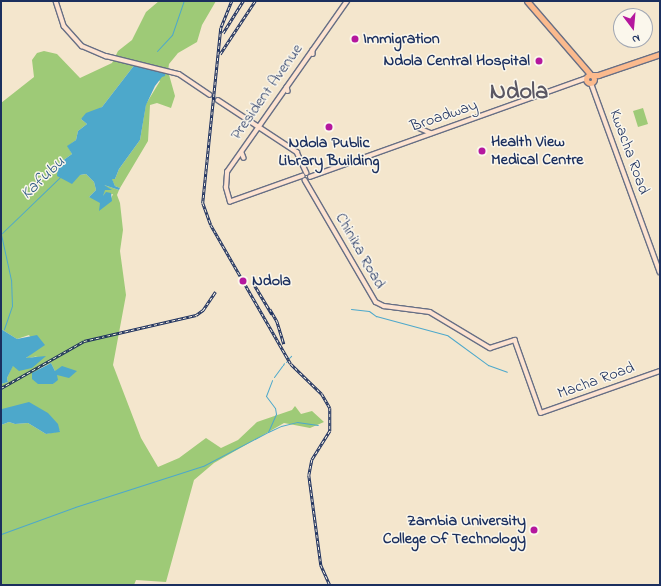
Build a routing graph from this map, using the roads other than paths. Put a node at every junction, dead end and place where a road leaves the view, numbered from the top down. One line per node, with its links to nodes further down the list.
1 (56, 1): 6 (main road)
2 (346, 1): 8 (main road, President Avenue)
3 (527, 1): 5 (highway)
4 (660, 54): 5 (highway)
5 (590, 79): 10 (main road, Broadway); 15 (main road, Kwacha Road)
6 (210, 95)
7 (218, 100): 8 (main road)
8 (258, 127): 11 (main road, President Avenue); 13 (main road, President Avenue); 14 (main road)
9 (419, 128): 10 (main road)
10 (431, 133): 14 (main road, Broadway)
11 (242, 152): 12 (main road, President Avenue); 12 (main road)
12 (238, 159): 13 (main road, President Avenue)
13 (233, 165): 14 (main road, President Avenue)
14 (306, 176): 17 (main road, Chinika Road)
15 (660, 272)
16 (660, 371): 17 (main road, Macha Road)
17 (541, 413)

